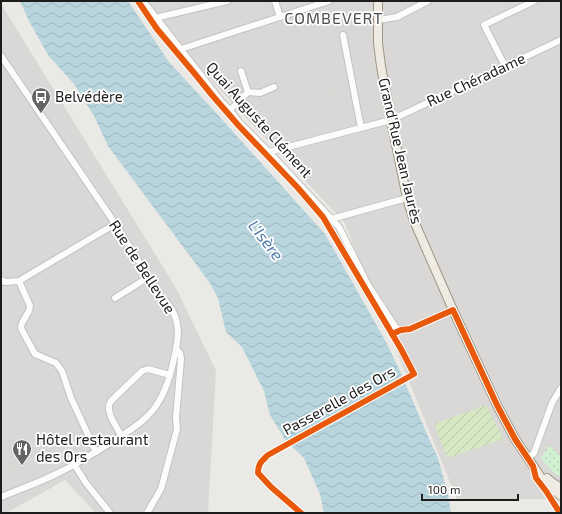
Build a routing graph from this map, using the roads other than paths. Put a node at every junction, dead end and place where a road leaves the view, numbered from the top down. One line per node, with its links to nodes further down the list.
1 (143, 1): 9 (street, Quai Auguste Clément)
2 (227, 1): 9 (street)
3 (275, 1): 8 (street)
4 (329, 1): 8 (street)
5 (378, 1): 10 (main road, Grand'Rue Jean Jaurès)
6 (428, 1): 10 (street)
7 (534, 1): 15 (street)
8 (280, 17): 13 (street)
9 (155, 18): 13 (street, Quai Auguste Clément)
10 (378, 20): 20 (main road, Grand'Rue Jean Jaurès)
11 (344, 35): 21 (street)
12 (561, 40): 15 (street, Rue Chéradame)
13 (181, 49): 19 (street, Quai Auguste Clément)
14 (1, 56): 25 (street, Rue de Bellevue)
15 (506, 66): 20 (street, Rue Chéradame)
16 (241, 71): 18 (street)
17 (274, 87): 18 (street)
18 (248, 92): 19 (street)
19 (230, 110): 22 (street, Quai Auguste Clément)
20 (391, 120): 21 (street, Rue Chéradame); 23 (main road, Grand'Rue Jean Jaurès)
21 (361, 128): 22 (street, Rue Chéradame)
22 (269, 152): 24 (street, Quai Auguste Clément)
23 (408, 198): 24 (street); 30 (main road, Grand'Rue Jean Jaurès)
24 (331, 219): 30 (street, Quai Auguste Clément)
25 (115, 224): 26 (street, Rue de Bellevue); 28 (street)
26 (147, 278): 29 (street); 31 (street, Rue de Bellevue)
27 (1, 280): 28 (street)
28 (19, 281): 35 (street)
29 (115, 298)
30 (452, 310): 36 (main road, Grand'Rue Jean Jaurès)
31 (176, 349): 32 (street, Rue de Bellevue); 43 (street)
32 (170, 375): 34 (street, Rue de Bellevue); 34 (street)
33 (561, 388): 36 (street)
34 (121, 435): 35 (street, Rue de Bellevue)
35 (96, 452): 37 (street, Rue de Bellevue)
36 (528, 458): 38 (main road, Grand'Rue Jean Jaurès)
37 (74, 464): 40 (street, Rue de Bellevue); 42 (street)
38 (533, 466): 39 (main road); 41 (main road)
39 (561, 488)
40 (1, 496)
41 (561, 496)
42 (110, 513)
43 (148, 513)

